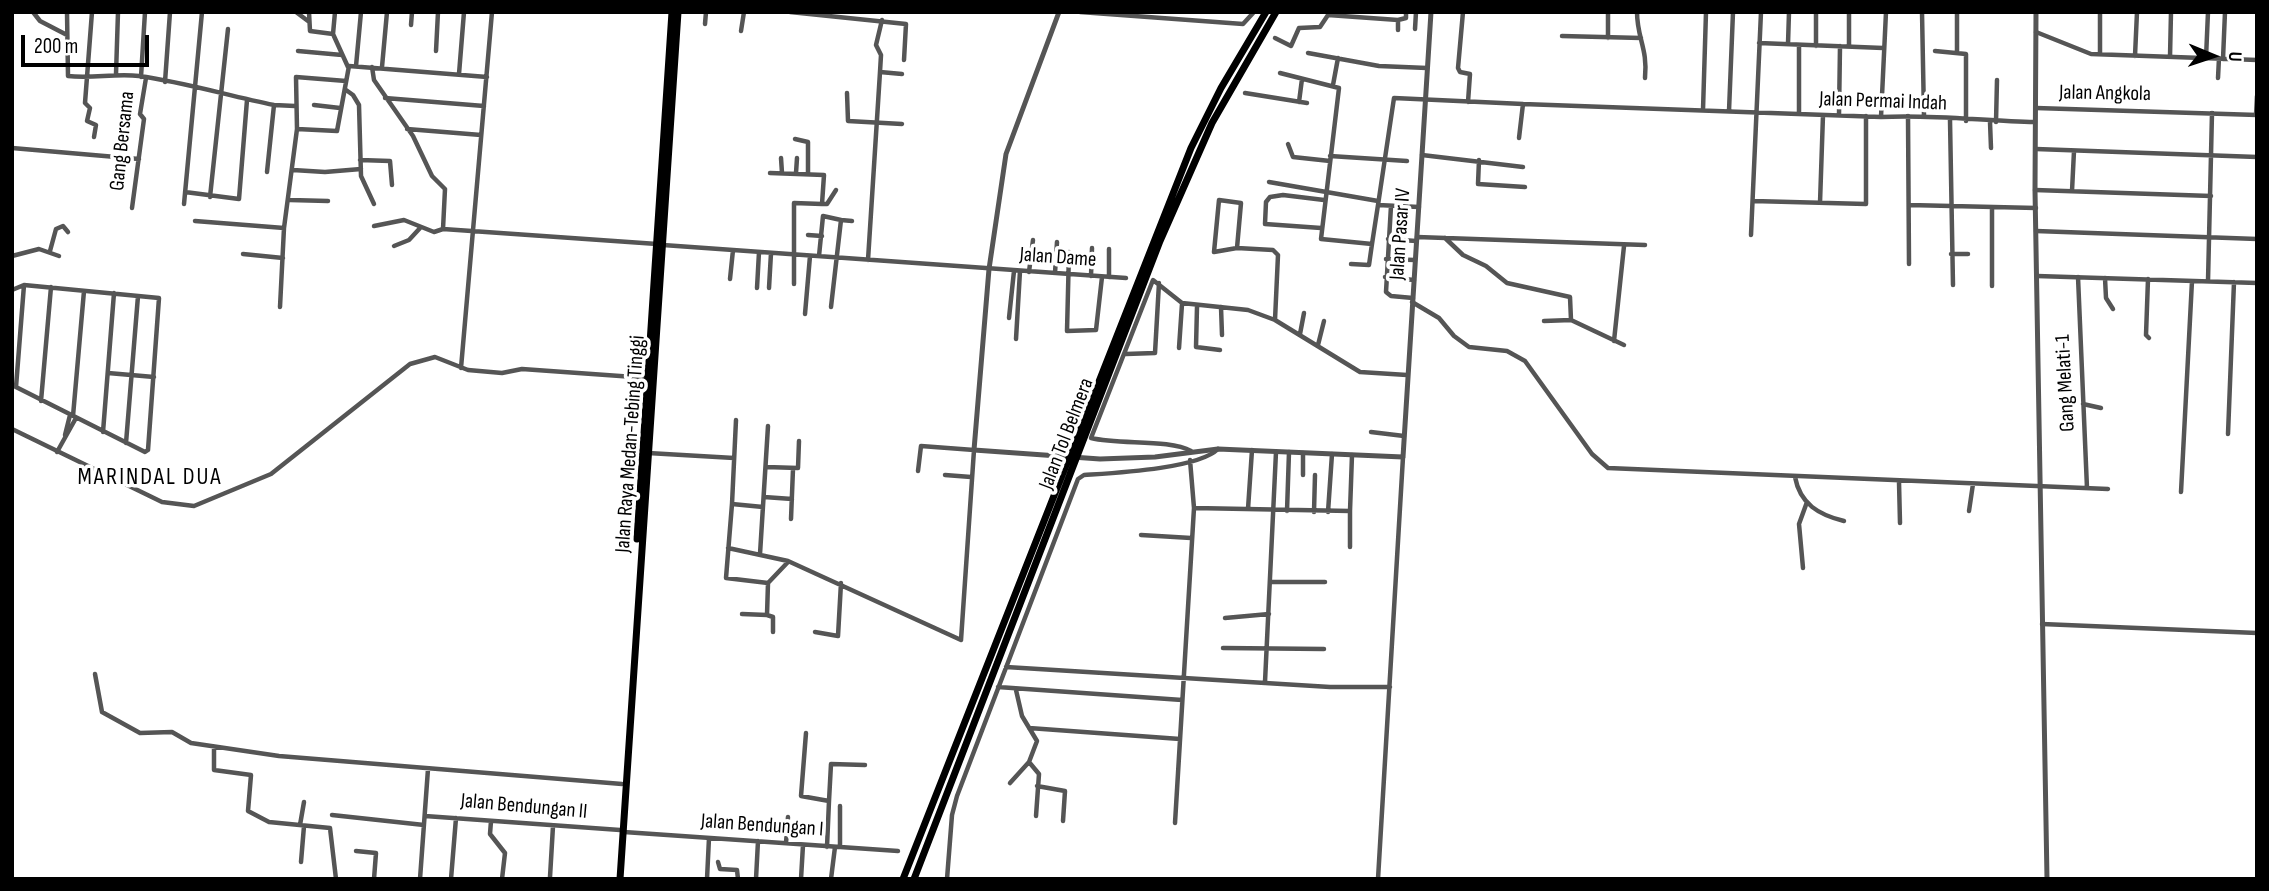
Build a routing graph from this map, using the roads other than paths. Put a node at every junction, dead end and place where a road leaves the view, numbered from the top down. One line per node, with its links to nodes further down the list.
1 (33, 12): 53 (street)
2 (41, 12): 53 (street)
3 (67, 12): 63 (street)
4 (92, 12): 99 (street)
5 (117, 12): 96 (street)
6 (145, 12): 100 (street, Gang Bersama)
7 (170, 12): 107 (street)
8 (202, 12): 109 (street)
9 (296, 12): 54 (street)
10 (309, 12): 54 (street)
11 (335, 12): 62 (street)
12 (361, 12): 89 (street)
13 (387, 12): 92 (street)
14 (412, 12): 56 (street)
15 (438, 12): 76 (street)
16 (464, 12): 97 (street)
17 (492, 12): 101 (street)
18 (672, 12): 223 (highway, Jalan Raya Medan-Tebing Tinggi)
19 (678, 12): 223 (highway, Jalan Raya Medan-Tebing Tinggi)
20 (706, 12): 55 (street)
21 (744, 12): 60 (street)
22 (790, 12): 49 (street)
23 (1059, 12): 251 (street)
24 (1080, 12): 25 (street)
25 (1254, 12)
26 (1266, 12): 448 (highway, Jalan Tol Belmera)
27 (1276, 12): 449 (highway, Jalan Tol Belmera)
28 (1406, 12): 52 (street)
29 (1416, 12): 58 (street)
30 (1431, 12): 93 (street, Jalan Pasar IV)
31 (1463, 12): 118 (street)
32 (1608, 12): 66 (street)
33 (1637, 12): 67 (street)
34 (1706, 12): 128 (street)
35 (1732, 12): 129 (street)
36 (1761, 12): 68 (street)
37 (1789, 12): 69 (street)
38 (1816, 12): 71 (street)
39 (1849, 12): 73 (street)
40 (1886, 12): 74 (street)
41 (1922, 12): 138 (street)
42 (1957, 12): 78 (street)
43 (2036, 12): 61 (street)
44 (2100, 12): 80 (street)
45 (2137, 12): 82 (street)
46 (2171, 12): 83 (street)
47 (2208, 12): 85 (street)
48 (2225, 12): 86 (street)
49 (818, 13): 51 (street)
50 (1338, 14): 52 (street); 65 (street)
51 (882, 20): 87 (street); 94 (street)
52 (1398, 20): 59 (street)
53 (40, 22): 63 (street)
54 (309, 22): 62 (street)
55 (705, 23)
56 (411, 25)
57 (228, 29): 113 (street)
58 (1415, 29)
59 (1398, 30)
60 (741, 31)
61 (2036, 32): 80 (street); 127 (street)
62 (333, 34): 81 (street)
63 (66, 35): 99 (street)
64 (1562, 36): 66 (street)
65 (1275, 38)
66 (1608, 38): 67 (street)
67 (1641, 38): 102 (street)
68 (1759, 43): 69 (street); 130 (street)
69 (1788, 44): 70 (street)
70 (1799, 45): 71 (street); 132 (street)
71 (1816, 46): 72 (street)
72 (1840, 46): 73 (street); 135 (street)
73 (1849, 46): 74 (street)
74 (1883, 48): 139 (street)
75 (298, 51): 81 (street)
76 (436, 51)
77 (1935, 51): 78 (street)
78 (1957, 52): 141 (street)
79 (1308, 53): 84 (street)
80 (2100, 54): 82 (street)
81 (342, 55): 90 (street)
82 (2135, 56): 83 (street)
83 (2170, 57): 85 (street)
84 (1338, 58): 93 (street); 108 (street)
85 (2206, 58): 86 (street)
86 (2221, 59): 88 (street); 103 (street)
87 (904, 60)
88 (2257, 60)
89 (356, 66): 90 (street); 91 (street)
90 (348, 67): 106 (street)
91 (372, 67): 92 (street); 115 (street)
92 (382, 68): 97 (street)
93 (1427, 68): 117 (street, Jalan Pasar IV)
94 (880, 72): 98 (street); 144 (street)
95 (1280, 73): 104 (street)
96 (116, 74): 99 (street); 100 (street)
97 (459, 74): 101 (street)
98 (902, 74)
99 (88, 77): 149 (street)
100 (144, 77): 107 (street); 163 (street, Gang Bersama)
101 (487, 77): 125 (street)
102 (1645, 78)
103 (2218, 78)
104 (1302, 79): 108 (street); 119 (street)
105 (1997, 80): 142 (street)
106 (346, 81): 110 (street); 124 (street)
107 (165, 82): 109 (street)
108 (1333, 85): 162 (street)
109 (194, 89): 113 (street); 183 (street)
110 (346, 90): 126 (street); 164 (street)
111 (847, 93): 144 (street)
112 (1245, 93): 119 (street)
113 (221, 94): 116 (street); 185 (street)
114 (2257, 96): 134 (street)
115 (385, 98): 125 (street); 147 (street)
116 (247, 100): 122 (street); 185 (street)
117 (1426, 100): 118 (street, Jalan Permai Indah); 157 (street, Jalan Pasar IV); 165 (street, Jalan Permai Indah)
118 (1468, 102): 121 (street, Jalan Permai Indah)
119 (1299, 103): 120 (street)
120 (1307, 103)
121 (1523, 104): 128 (street, Jalan Permai Indah); 150 (street)
122 (274, 105): 124 (street); 171 (street)
123 (314, 105): 126 (street)
124 (295, 106): 146 (street)
125 (484, 106): 148 (street)
126 (340, 107): 146 (street)
127 (2036, 108): 131 (street, Jalan Angkola); 143 (street)
128 (1703, 110): 129 (street, Jalan Permai Indah)
129 (1729, 111): 130 (street, Jalan Permai Indah)
130 (1757, 112): 132 (street, Jalan Permai Indah); 189 (street)
131 (2212, 113): 134 (street, Jalan Angkola); 158 (street)
132 (1799, 114): 133 (street, Jalan Permai Indah)
133 (1824, 115): 135 (street, Jalan Permai Indah); 191 (street)
134 (2256, 115)
135 (1839, 116): 136 (street, Jalan Permai Indah)
136 (1866, 116): 139 (street, Jalan Permai Indah); 191 (street)
137 (1908, 116): 138 (street, Jalan Permai Indah); 139 (street, Jalan Permai Indah); 195 (street)
138 (1924, 116): 140 (street, Jalan Permai Indah)
139 (1881, 117)
140 (1950, 120): 141 (street, Jalan Permai Indah); 198 (street)
141 (1966, 121): 142 (street, Jalan Permai Indah)
142 (1993, 122): 143 (street, Jalan Permai Indah); 154 (street)
143 (2036, 122): 155 (street)
144 (877, 123): 145 (street); 247 (street)
145 (902, 124)
146 (297, 129): 170 (street)
147 (407, 129): 148 (street); 209 (street)
148 (481, 135): 212 (street)
149 (94, 137)
150 (1519, 138)
151 (795, 139): 175 (street)
152 (1288, 144): 162 (street)
153 (12, 148): 163 (street)
154 (1991, 148)
155 (2036, 149): 156 (street); 181 (street)
156 (2074, 151): 158 (street); 182 (street)
157 (1422, 155): 166 (street); 197 (street, Jalan Pasar IV)
158 (2213, 155): 159 (street); 184 (street)
159 (2257, 157)
160 (781, 158): 173 (street)
161 (797, 158): 174 (street)
162 (1330, 158): 165 (street); 180 (street)
163 (139, 159): 199 (street, Gang Bersama)
164 (360, 160): 169 (street); 177 (street)
165 (1384, 160): 167 (street); 190 (street)
166 (1479, 160): 168 (street); 178 (street)
167 (1406, 161)
168 (1523, 167)
169 (361, 169): 170 (street); 193 (street)
170 (293, 170): 186 (street)
171 (267, 172)
172 (770, 173): 173 (street)
173 (782, 173): 174 (street)
174 (796, 173): 175 (street)
175 (808, 174): 194 (street)
176 (1269, 182): 180 (street)
177 (392, 185)
178 (1525, 187)
179 (836, 190): 194 (street)
180 (1326, 190): 187 (street); 190 (street)
181 (2035, 190): 182 (street); 201 (street)
182 (2072, 191): 184 (street)
183 (186, 192): 185 (street); 192 (street)
184 (2211, 196): 216 (street)
185 (210, 197)
186 (290, 200): 188 (street); 207 (street)
187 (1325, 200): 208 (street); 208 (street)
188 (328, 201)
189 (1753, 201): 191 (street); 214 (street)
190 (1378, 203): 196 (street); 224 (street)
191 (1820, 203)
192 (184, 204)
193 (374, 204)
194 (822, 204): 237 (street)
195 (1909, 205): 198 (street); 250 (street)
196 (1391, 206): 197 (street); 218 (street)
197 (1419, 207): 219 (street, Jalan Pasar IV)
198 (1950, 207): 200 (street); 238 (street)
199 (132, 208)
200 (1992, 208): 201 (street); 275 (street)
201 (2036, 208): 210 (street)
202 (841, 220): 204 (street); 215 (street); 244 (street)
203 (195, 221): 207 (street)
204 (852, 221)
205 (374, 226): 206 (street, Jalan Dame)
206 (421, 227): 209 (street, Jalan Dame); 226 (street)
207 (284, 228): 245 (street)
208 (1321, 228): 224 (street)
209 (443, 229): 212 (street, Jalan Dame)
210 (2036, 231): 216 (street); 256 (street)
211 (68, 232): 232 (street)
212 (474, 232): 223 (street, Jalan Dame); 307 (street)
213 (808, 235): 215 (street)
214 (1751, 235)
215 (822, 236): 243 (street)
216 (2209, 237): 220 (street); 268 (street)
217 (1445, 238): 219 (street); 227 (street); 294 (street)
218 (1388, 239): 219 (street); 246 (street)
219 (1417, 239): 248 (street, Jalan Pasar IV)
220 (2257, 239)
221 (1033, 240): 253 (street)
222 (1057, 242): 254 (street)
223 (660, 244): 231 (street, Jalan Dame); 312 (highway, Jalan Raya Medan-Tebing Tinggi)
224 (1372, 244): 249 (street)
225 (1645, 245): 227 (street)
226 (394, 246)
227 (1624, 246): 301 (street)
228 (1092, 247): 257 (street)
229 (1110, 248): 259 (street)
230 (1237, 248): 230 (street); 293 (street)
231 (733, 250): 233 (street, Jalan Dame); 264 (street)
232 (50, 251): 241 (street); 242 (street)
233 (759, 252): 235 (street, Jalan Dame); 277 (street)
234 (1069, 252): 255 (street)
235 (771, 253): 237 (street, Jalan Dame); 278 (street)
236 (243, 254): 245 (street)
237 (794, 254): 240 (street, Jalan Dame); 272 (street)
238 (1951, 254): 239 (street); 274 (street)
239 (1968, 254)
240 (810, 255): 243 (street, Jalan Dame); 291 (street)
241 (12, 256)
242 (59, 256)
243 (819, 256): 244 (street, Jalan Dame)
244 (838, 257): 247 (street, Jalan Dame); 286 (street)
245 (283, 258): 285 (street)
246 (1386, 259): 248 (street); 260 (street)
247 (869, 260): 251 (street, Jalan Dame)
248 (1415, 260): 266 (street, Jalan Pasar IV)
249 (1351, 264)
250 (1909, 264)
251 (989, 269): 252 (street, Jalan Dame); 328 (street)
252 (1017, 271): 253 (street, Jalan Dame); 292 (street); 300 (street)
253 (1029, 272): 254 (street, Jalan Dame)
254 (1055, 274): 255 (street, Jalan Dame)
255 (1067, 274): 257 (street, Jalan Dame); 258 (street)
256 (2037, 275): 261 (street); 351 (street)
257 (1091, 276): 258 (street, Jalan Dame)
258 (1102, 277): 259 (street, Jalan Dame)
259 (1109, 277): 262 (street, Jalan Dame)
260 (1385, 277): 266 (street); 283 (street)
261 (2078, 277): 263 (street); 315 (street, Gang Melati-1)
262 (1126, 278)
263 (2105, 278): 265 (street); 289 (street)
264 (730, 279)
265 (2148, 279): 267 (street); 299 (street)
266 (1414, 280): 283 (street, Jalan Pasar IV)
267 (2192, 281): 268 (street); 354 (street)
268 (2208, 281): 270 (street)
269 (1159, 282): 284 (street); 306 (street); 306 (street)
270 (2234, 282): 271 (street); 323 (street)
271 (2257, 283)
272 (794, 284)
273 (24, 285): 276 (street); 279 (street); 313 (street)
274 (1953, 285)
275 (1992, 286)
276 (51, 288): 280 (street); 314 (street)
277 (757, 288)
278 (769, 288)
279 (12, 290)
280 (84, 290): 281 (street); 317 (street)
281 (114, 293): 282 (street); 308 (street)
282 (138, 296): 309 (street); 311 (street)
283 (1413, 300): 310 (street, Jalan Pasar IV); 348 (street)
284 (1182, 303): 287 (street); 304 (street)
285 (280, 307)
286 (831, 307)
287 (1197, 307): 288 (street); 305 (street)
288 (1221, 307): 293 (street); 298 (street)
289 (2113, 309)
290 (1304, 313): 297 (street)
291 (805, 314)
292 (1009, 318)
293 (1275, 320): 297 (street)
294 (1571, 320): 296 (street); 301 (street)
295 (1324, 321): 302 (street)
296 (1544, 321)
297 (1300, 334): 302 (street)
298 (1222, 335)
299 (2149, 338)
300 (1016, 339)
301 (1614, 341): 303 (street)
302 (1318, 345): 310 (street)
303 (1624, 345)
304 (1179, 348)
305 (1220, 350)
306 (1126, 354): 329 (street)
307 (461, 368): 312 (street); 331 (street)
308 (107, 373): 309 (street); 321 (street)
309 (131, 375): 311 (street); 326 (street)
310 (1407, 375): 324 (street, Jalan Pasar IV)
311 (154, 377): 326 (street)
312 (650, 378): 334 (highway, Jalan Raya Medan-Tebing Tinggi); 409 (highway, Jalan Raya Medan-Tebing Tinggi)
313 (14, 386): 314 (street)
314 (41, 401): 317 (street)
315 (2083, 404): 316 (street); 352 (street, Gang Melati-1)
316 (2101, 408)
317 (73, 416): 321 (street); 331 (street)
318 (736, 420): 339 (street)
319 (768, 426): 341 (street)
320 (12, 429): 331 (street)
321 (103, 432): 326 (street)
322 (1371, 432): 324 (street)
323 (2228, 434)
324 (1404, 436): 338 (street, Jalan Pasar IV)
325 (799, 442): 342 (street)
326 (126, 443)
327 (1218, 449): 329 (street); 330 (street); 340 (street)
328 (974, 450): 329 (street); 343 (street); 347 (street)
329 (1191, 450)
330 (1252, 450): 332 (street); 361 (street)
331 (57, 452)
332 (1276, 452): 333 (street); 362 (street)
333 (1289, 452): 335 (street); 363 (street)
334 (648, 453): 339 (street); 425 (highway, Jalan Raya Medan-Tebing Tinggi)
335 (1303, 453): 336 (street); 345 (street)
336 (1332, 454): 337 (street); 367 (street)
337 (1352, 455): 338 (street); 364 (street)
338 (1403, 457): 398 (street)
339 (734, 458): 358 (street)
340 (1190, 460): 360 (street); 393 (street)
341 (766, 467): 342 (street); 355 (street)
342 (793, 469): 356 (street)
343 (918, 471)
344 (946, 475): 347 (street)
345 (1303, 475)
346 (1315, 475): 366 (street)
347 (971, 477): 381 (street)
348 (1795, 477): 349 (street); 357 (street)
349 (1899, 482): 350 (street); 370 (street)
350 (1973, 484): 351 (street); 365 (street)
351 (2040, 485): 352 (street); 386 (street)
352 (2087, 488): 353 (street)
353 (2108, 489)
354 (2181, 492)
355 (764, 497): 356 (street); 359 (street)
356 (792, 499): 368 (street)
357 (1807, 502): 369 (street); 377 (street)
358 (732, 504): 359 (street); 374 (street)
359 (763, 507): 375 (street)
360 (1194, 508): 361 (street); 372 (street)
361 (1248, 509): 362 (street)
362 (1273, 511): 363 (street); 378 (street)
363 (1287, 511): 366 (street)
364 (1350, 511): 367 (street); 373 (street)
365 (1969, 511)
366 (1314, 512): 367 (street)
367 (1328, 512)
368 (792, 519)
369 (1844, 521)
370 (1900, 523)
371 (1141, 535): 372 (street)
372 (1191, 538): 395 (street)
373 (1350, 547)
374 (728, 548): 375 (street); 380 (street)
375 (760, 554): 376 (street)
376 (788, 561): 380 (street); 381 (street)
377 (1802, 568)
378 (1270, 582): 379 (street); 383 (street)
379 (1325, 582)
380 (768, 583): 384 (street)
381 (841, 583): 388 (street)
382 (742, 614): 384 (street)
383 (1269, 614): 385 (street); 390 (street)
384 (766, 615): 387 (street)
385 (1225, 618)
386 (2042, 624): 389 (street); 452 (street)
387 (773, 632)
388 (815, 632)
389 (2257, 633)
390 (1266, 647): 391 (street); 392 (street); 396 (street)
391 (1223, 648)
392 (1324, 649)
393 (1006, 667): 395 (street); 397 (street)
394 (95, 674): 404 (street)
395 (1185, 676): 396 (street); 400 (street)
396 (1265, 682): 398 (street)
397 (998, 687): 399 (street); 450 (street)
398 (1390, 687): 451 (street)
399 (1016, 690): 400 (street); 401 (street)
400 (1182, 700): 403 (street)
401 (1028, 728): 403 (street); 405 (street)
402 (806, 733): 411 (street)
403 (1180, 738): 421 (street)
404 (214, 747): 407 (street); 423 (street)
405 (1029, 762): 408 (street); 410 (street)
406 (865, 765): 411 (street)
407 (428, 769): 409 (street); 415 (street)
408 (1010, 783)
409 (622, 784): 425 (highway, Jalan Raya Medan-Tebing Tinggi)
410 (1037, 786): 416 (street); 420 (street)
411 (829, 801): 430 (street)
412 (304, 802): 423 (street)
413 (840, 806): 431 (street)
414 (332, 815): 422 (street)
415 (425, 816): 418 (street, Jalan Bendungan II); 422 (street)
416 (1036, 816)
417 (788, 817): 428 (street)
418 (456, 818): 419 (street, Jalan Bendungan II); 440 (street)
419 (491, 821): 424 (street, Jalan Bendungan II); 441 (street)
420 (1063, 821)
421 (1175, 823)
422 (424, 825): 439 (street)
423 (302, 826): 434 (street); 437 (street)
424 (553, 827): 425 (street, Jalan Bendungan II); 436 (street)
425 (621, 831): 426 (street, Jalan Bendungan I); 442 (highway, Jalan Raya Medan-Tebing Tinggi)
426 (709, 838): 427 (street, Jalan Bendungan I); 443 (street)
427 (758, 841): 428 (street, Jalan Bendungan I); 445 (street)
428 (786, 843): 429 (street, Jalan Bendungan I)
429 (803, 845): 430 (street, Jalan Bendungan I); 446 (street)
430 (827, 847): 431 (street, Jalan Bendungan I)
431 (837, 847): 433 (street, Jalan Bendungan I); 447 (street)
432 (356, 851): 438 (street)
433 (898, 851)
434 (301, 862)
435 (718, 862): 444 (street)
436 (550, 877)
437 (336, 879)
438 (374, 879)
439 (420, 879)
440 (451, 879)
441 (502, 879)
442 (618, 879)
443 (707, 879)
444 (738, 879)
445 (756, 879)
446 (801, 879)
447 (831, 879)
448 (903, 879)
449 (914, 879)
450 (947, 879)
451 (1378, 879)
452 (2047, 879)

